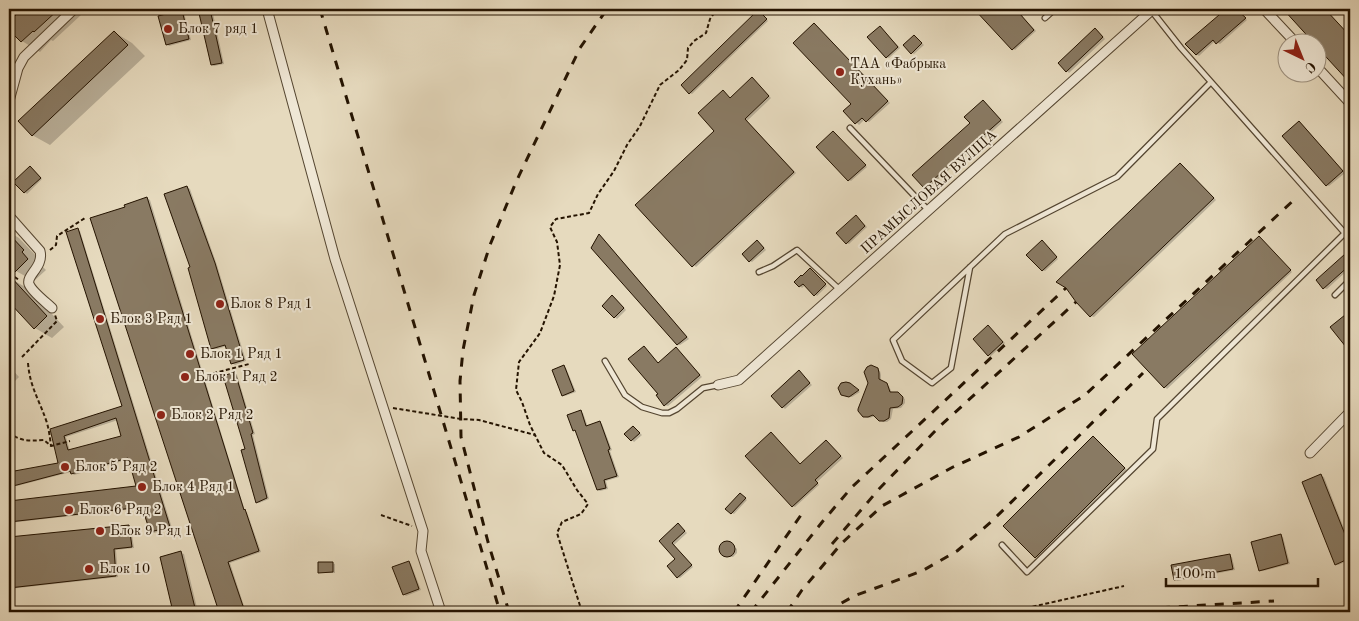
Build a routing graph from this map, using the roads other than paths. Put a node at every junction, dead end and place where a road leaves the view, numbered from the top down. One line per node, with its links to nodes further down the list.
1 (74, 9): 10 (street)
2 (267, 9): 28 (street)
3 (1055, 9): 6 (lane)
4 (1151, 9): 9 (lane); 13 (street, ПРАМЫСЛОВАЯ ВУЛІЦА)
5 (1264, 9): 7 (street)
6 (1045, 18)
7 (1286, 32)
8 (1326, 77): 11 (street)
9 (1211, 82): 15 (lane); 17 (lane)
10 (9, 101)
11 (1350, 103)
12 (850, 128): 13 (lane)
13 (929, 211): 20 (street, ПРАМЫСЛОВАЯ ВУЛІЦА)
14 (9, 216): 22 (street)
15 (1345, 233): 16 (lane); 27 (lane)
16 (1350, 240)
17 (970, 267): 17 (lane)
18 (759, 272): 20 (lane)
19 (1350, 280): 21 (lane)
20 (840, 290): 24 (street, ПРАМЫСЛОВАЯ ВУЛІЦА)
21 (1335, 295)
22 (52, 308)
23 (605, 361): 24 (lane)
24 (718, 384)
25 (1350, 412): 26 (street)
26 (1310, 453)
27 (1002, 546)
28 (441, 612)

